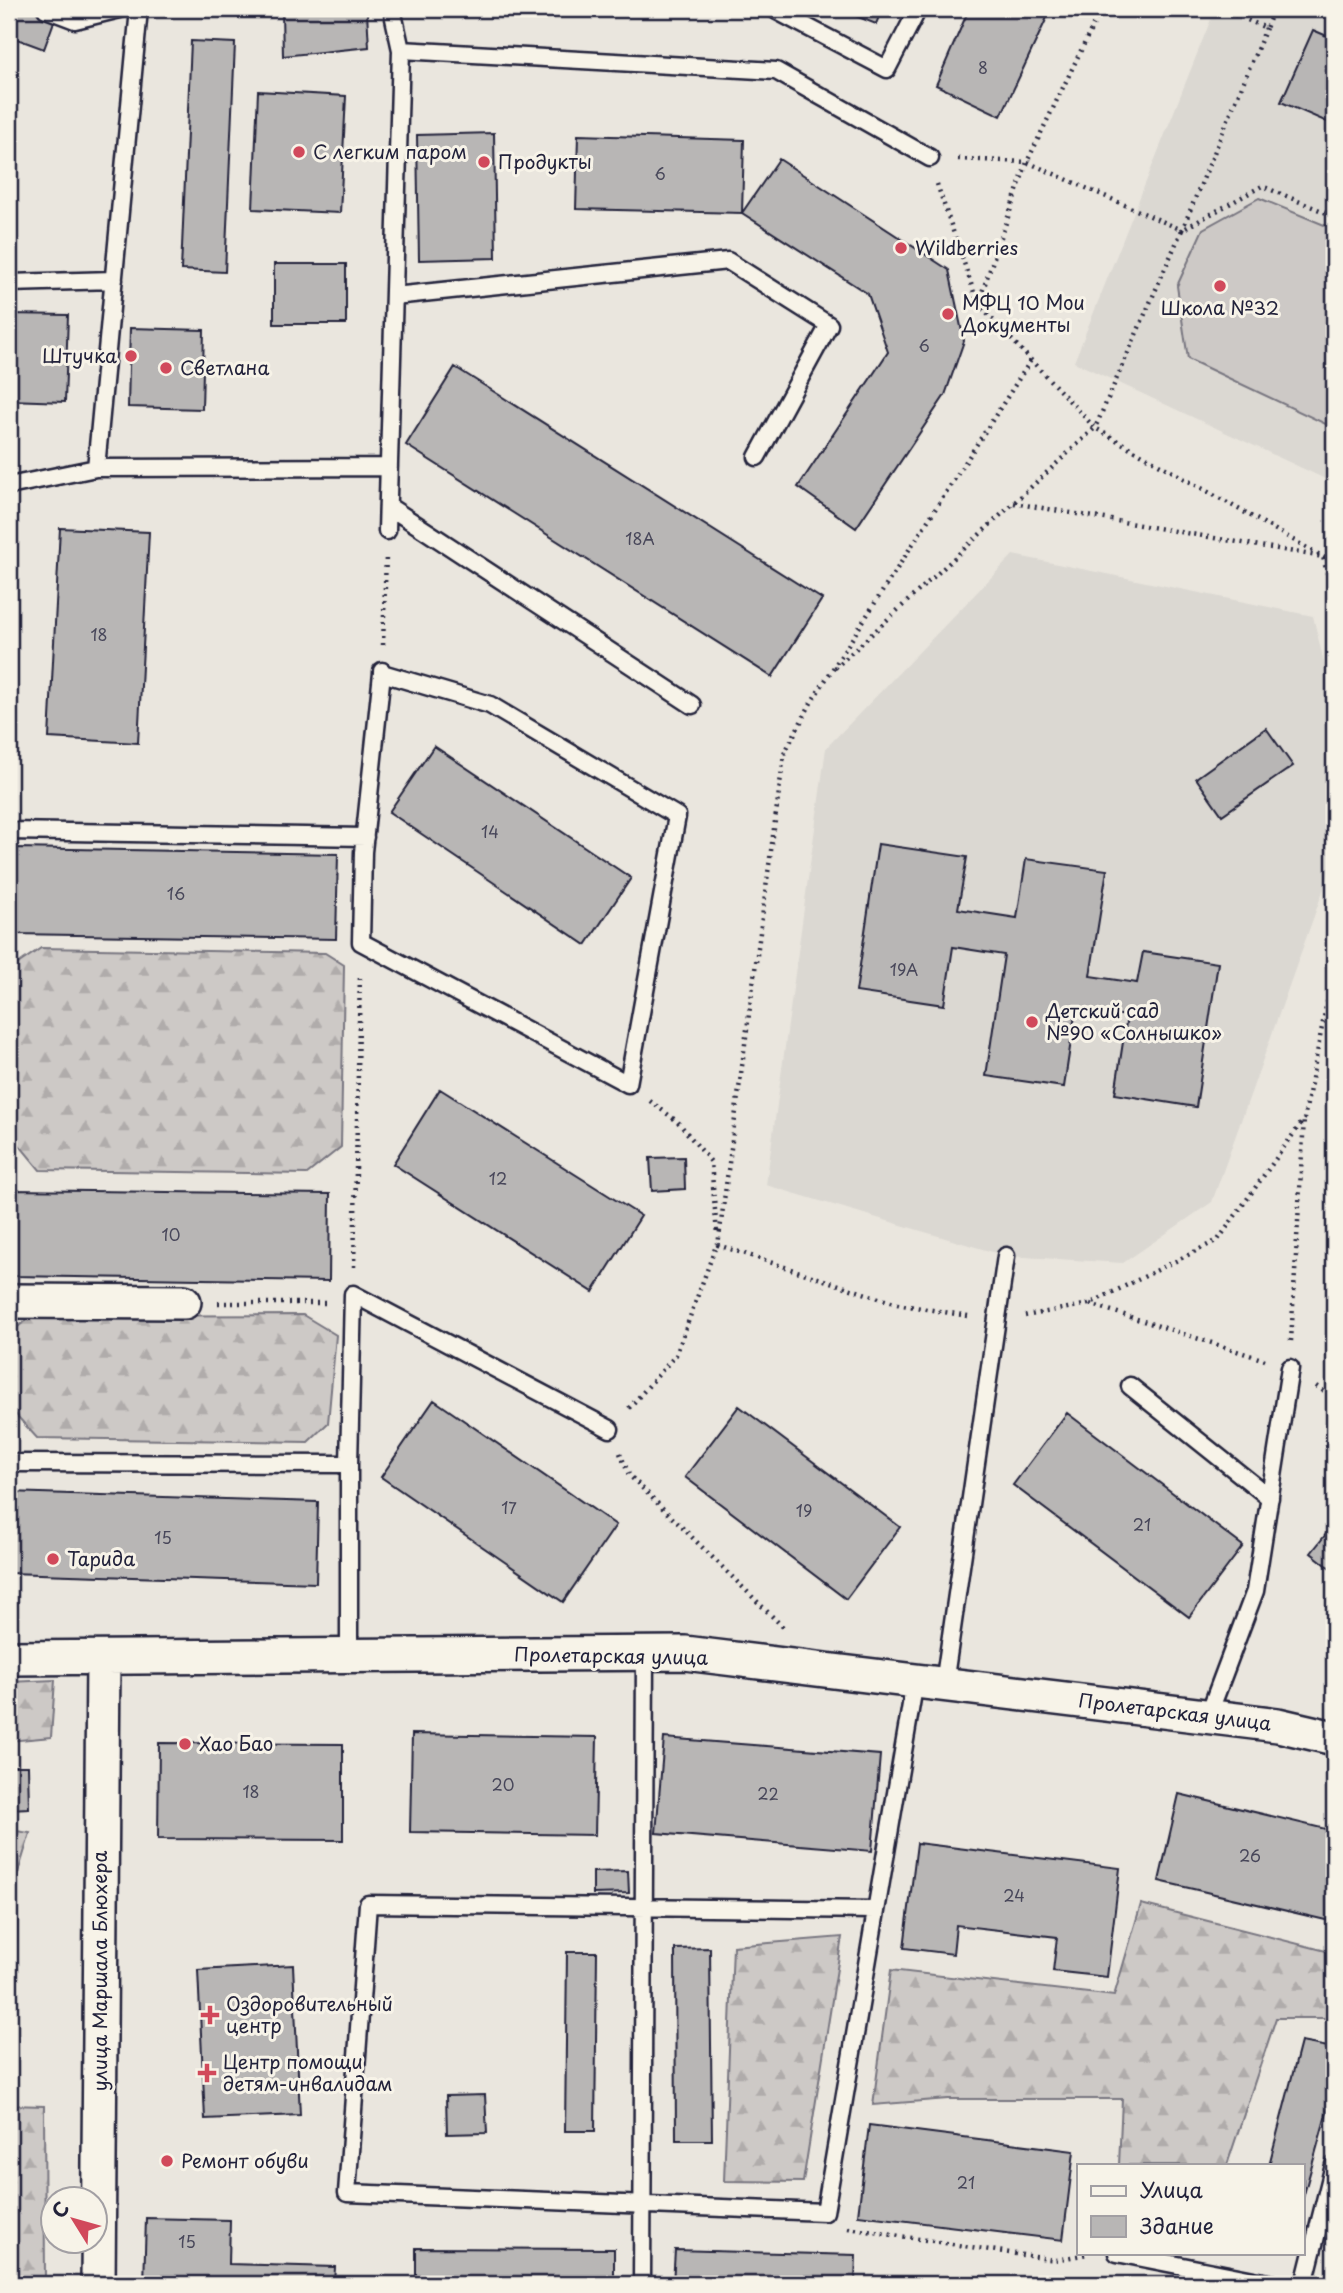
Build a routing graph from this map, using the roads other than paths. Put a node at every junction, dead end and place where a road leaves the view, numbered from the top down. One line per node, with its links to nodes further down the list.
1 (46, 9): 2 (lane)
2 (120, 9)
3 (139, 9): 9 (lane)
4 (392, 9): 7 (lane)
5 (778, 9): 6 (lane)
6 (919, 9)
7 (401, 50): 8 (lane); 11 (lane)
8 (930, 158)
9 (114, 280): 10 (lane); 14 (lane)
10 (9, 283)
11 (394, 296): 12 (lane); 13 (lane)
12 (757, 457)
13 (388, 467): 14 (lane); 16 (lane)
14 (96, 468): 15 (lane)
15 (9, 486)
16 (388, 506): 17 (lane); 18 (lane)
17 (387, 531)
18 (692, 705)
19 (9, 831): 20 (lane)
20 (365, 837): 20 (lane)
21 (1006, 1256): 34 (lane)
22 (9, 1301): 23 (street)
23 (184, 1302)
24 (1290, 1368): 29 (lane)
25 (1130, 1386): 29 (lane)
26 (610, 1429): 28 (lane)
27 (9, 1463): 28 (lane)
28 (349, 1464): 31 (lane)
29 (1270, 1498): 35 (lane)
30 (645, 1653): 31 (street, Пролетарская улица); 34 (street, Пролетарская улица); 37 (lane)
31 (349, 1656): 33 (street, Пролетарская улица)
32 (9, 1658): 33 (street, Пролетарская улица)
33 (103, 1658): 42 (street, улица Маршала Блюхера)
34 (930, 1682): 35 (street, Пролетарская улица); 38 (lane)
35 (1208, 1716): 36 (street, Пролетарская улица)
36 (1334, 1738)
37 (644, 1907): 38 (lane); 40 (lane); 40 (lane)
38 (876, 1910): 40 (lane)
39 (1334, 2165): 45 (lane)
40 (642, 2205): 43 (lane)
41 (1123, 2254): 44 (lane)
42 (98, 2284)
43 (642, 2284)
44 (1274, 2284)
45 (1304, 2284)

